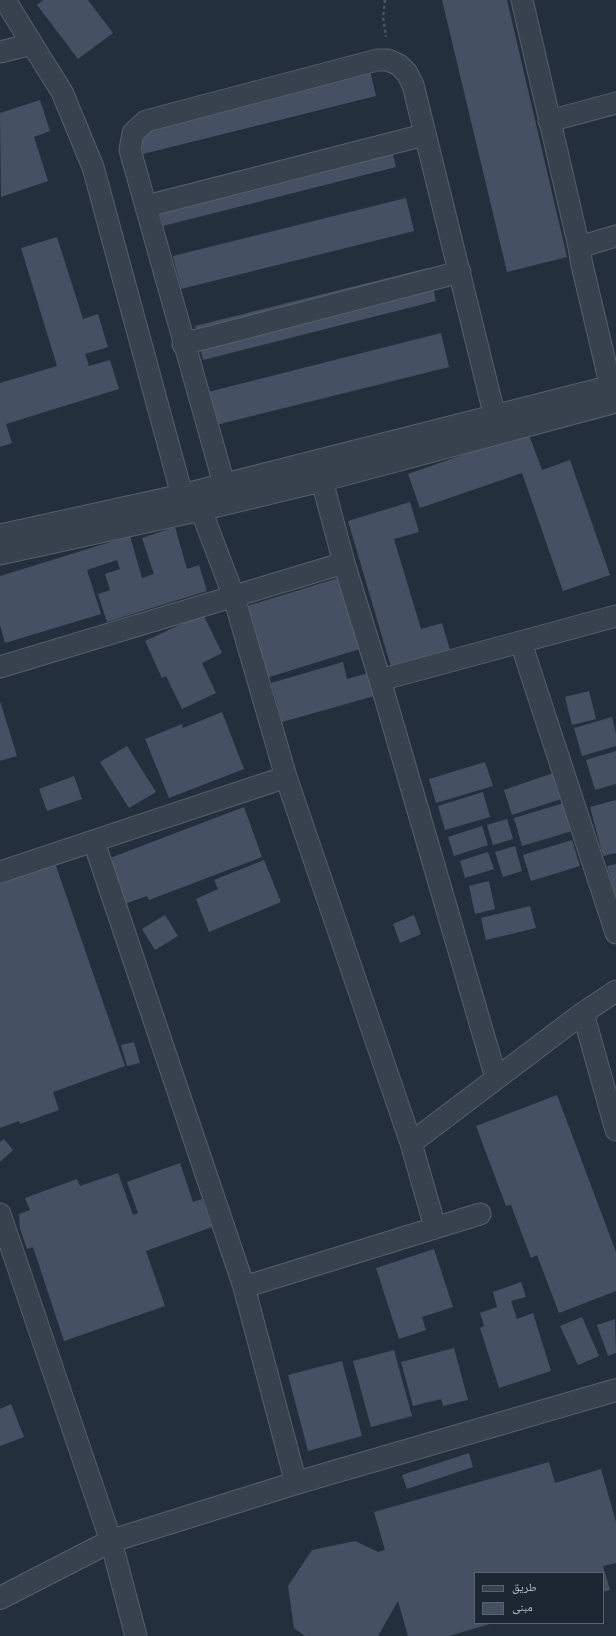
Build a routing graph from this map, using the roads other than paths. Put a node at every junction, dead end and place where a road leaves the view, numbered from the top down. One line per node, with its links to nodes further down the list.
1 (5, 0): 3 (street)
2 (522, 0): 6 (street)
3 (32, 44): 4 (street); 17 (street)
4 (0, 52)
5 (616, 103): 6 (street)
6 (549, 122): 10 (street)
7 (424, 135): 8 (street); 8 (street); 11 (street)
8 (147, 206): 12 (street)
9 (616, 236): 10 (street)
10 (579, 247): 13 (street)
11 (460, 272): 12 (street); 14 (street)
12 (183, 344): 16 (street)
13 (615, 396): 14 (street); 15 (street)
14 (495, 417): 15 (street)
15 (319, 472): 16 (street); 18 (street); 21 (street)
16 (224, 484): 17 (street)
17 (182, 495): 18 (street); 19 (street)
18 (201, 510): 20 (street); 22 (street)
19 (0, 534)
20 (0, 554)
21 (344, 563): 22 (street); 26 (street)
22 (234, 597): 25 (street); 27 (street)
23 (616, 616): 24 (street)
24 (521, 643): 26 (street); 30 (street)
25 (0, 667)
26 (380, 680): 33 (street)
27 (286, 777): 28 (street); 35 (street)
28 (94, 842): 29 (street); 39 (street)
29 (0, 872)
30 (616, 933)
31 (616, 991): 32 (street)
32 (583, 1013): 33 (street); 34 (street)
33 (496, 1078): 35 (street)
34 (616, 1130)
35 (411, 1143): 38 (street)
36 (480, 1214): 38 (street)
37 (1, 1223): 42 (street)
38 (435, 1227): 39 (street)
39 (244, 1287): 41 (street)
40 (616, 1390): 41 (street)
41 (296, 1483): 42 (street)
42 (111, 1540): 43 (street); 44 (street)
43 (0, 1598)
44 (136, 1636)

